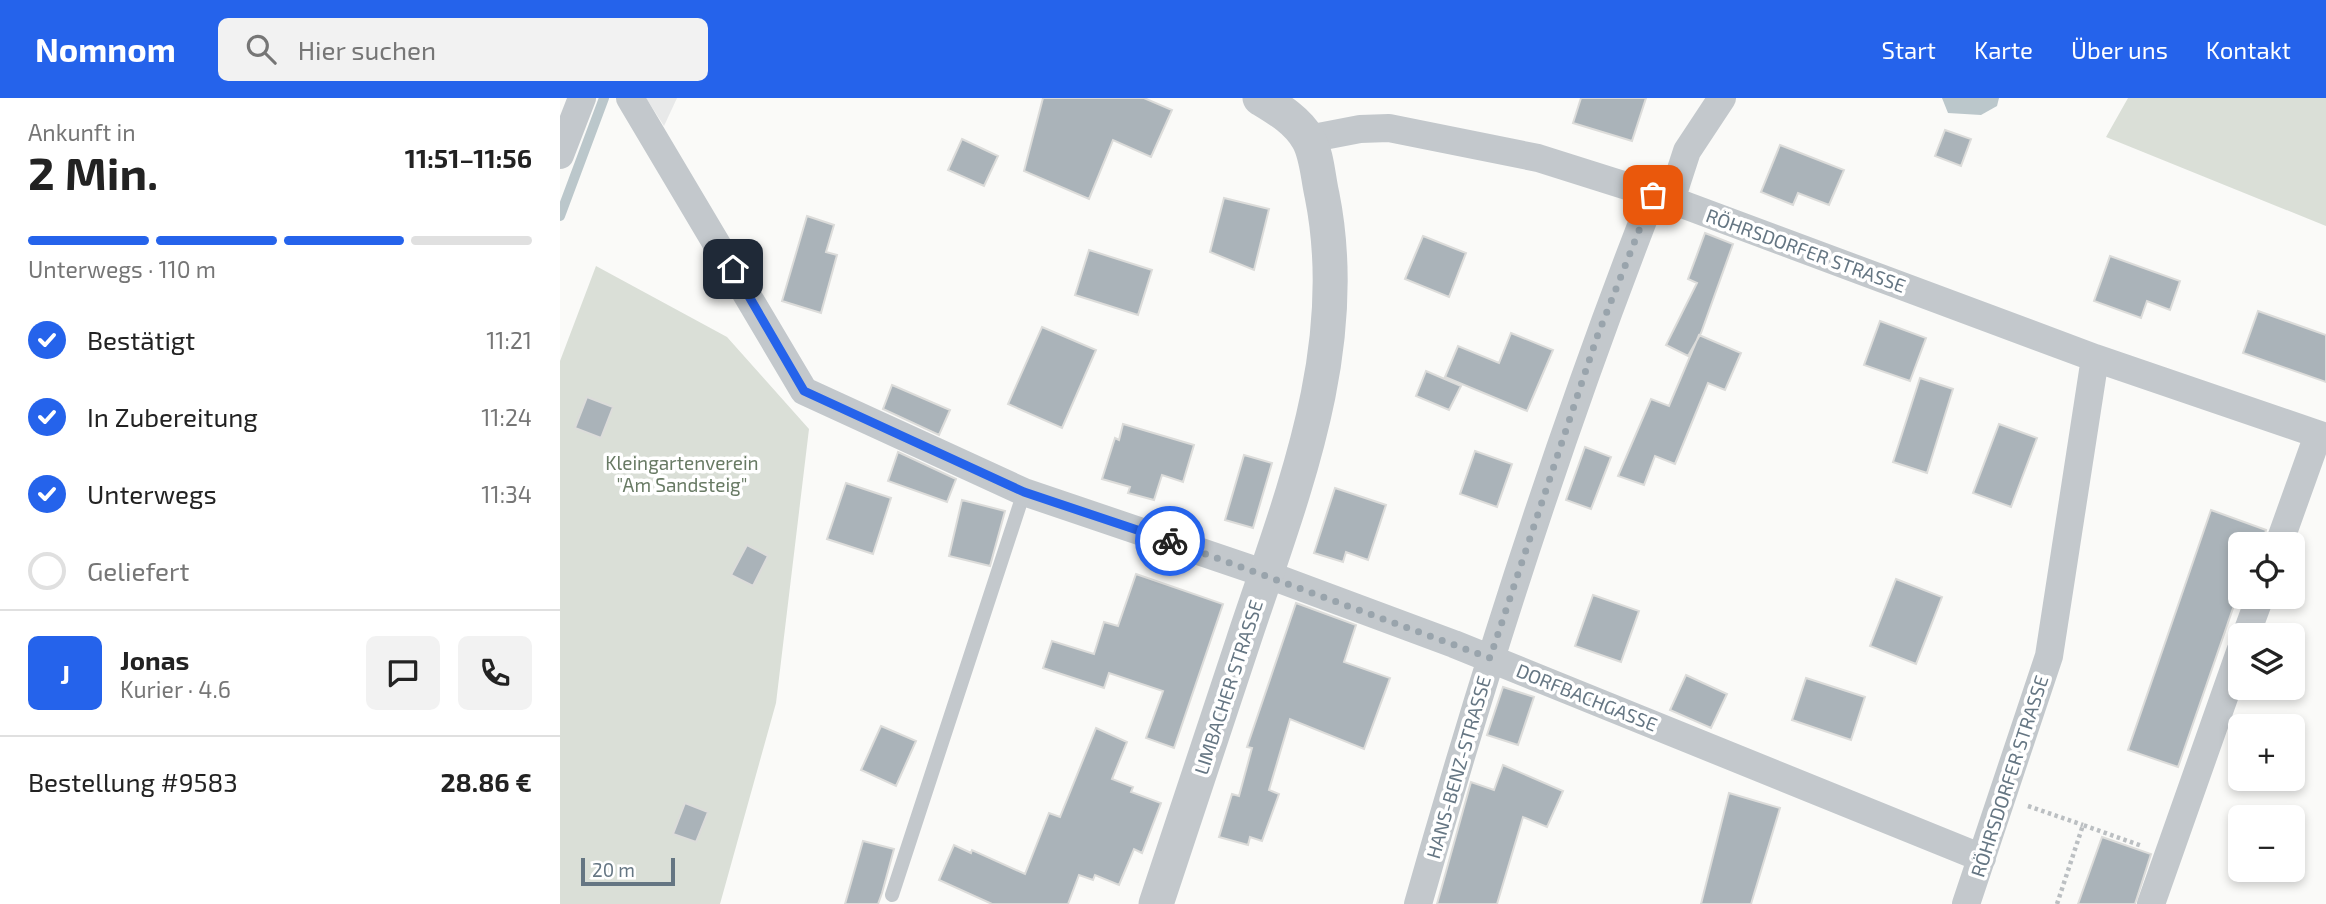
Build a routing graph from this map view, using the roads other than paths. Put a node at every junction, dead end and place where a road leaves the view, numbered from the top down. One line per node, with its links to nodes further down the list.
1 (582, 98): 6 (street)
2 (630, 98): 10 (street, DORFBACHGASSE)
3 (1260, 98): 5 (street)
4 (1722, 98): 7 (street, HANS-BENZ-STRASSE)
5 (1308, 139): 7 (street, RÖHRSDORFER STRASSE); 12 (street, LIMBACHER STRASSE)
6 (560, 155)
7 (1662, 197): 8 (street, RÖHRSDORFER STRASSE); 13 (street, HANS-BENZ-STRASSE)
8 (2095, 358): 9 (street, RÖHRSDORFER STRASSE); 15 (street, RÖHRSDORFER STRASSE)
9 (2322, 436): 11 (street, RÖHRSDORFER STRASSE)
10 (1024, 492): 12 (street, DORFBACHGASSE); 16 (lane)
11 (2284, 532)
12 (1266, 573): 13 (street, DORFBACHGASSE); 17 (street, LIMBACHER STRASSE)
13 (1490, 658): 15 (street, DORFBACHGASSE); 18 (street, HANS-BENZ-STRASSE)
14 (2228, 685): 20 (street)
15 (1982, 858): 19 (street, RÖHRSDORFER STRASSE)
16 (892, 895)
17 (1157, 904)
18 (1418, 904)
19 (1966, 904)
20 (2151, 904)

